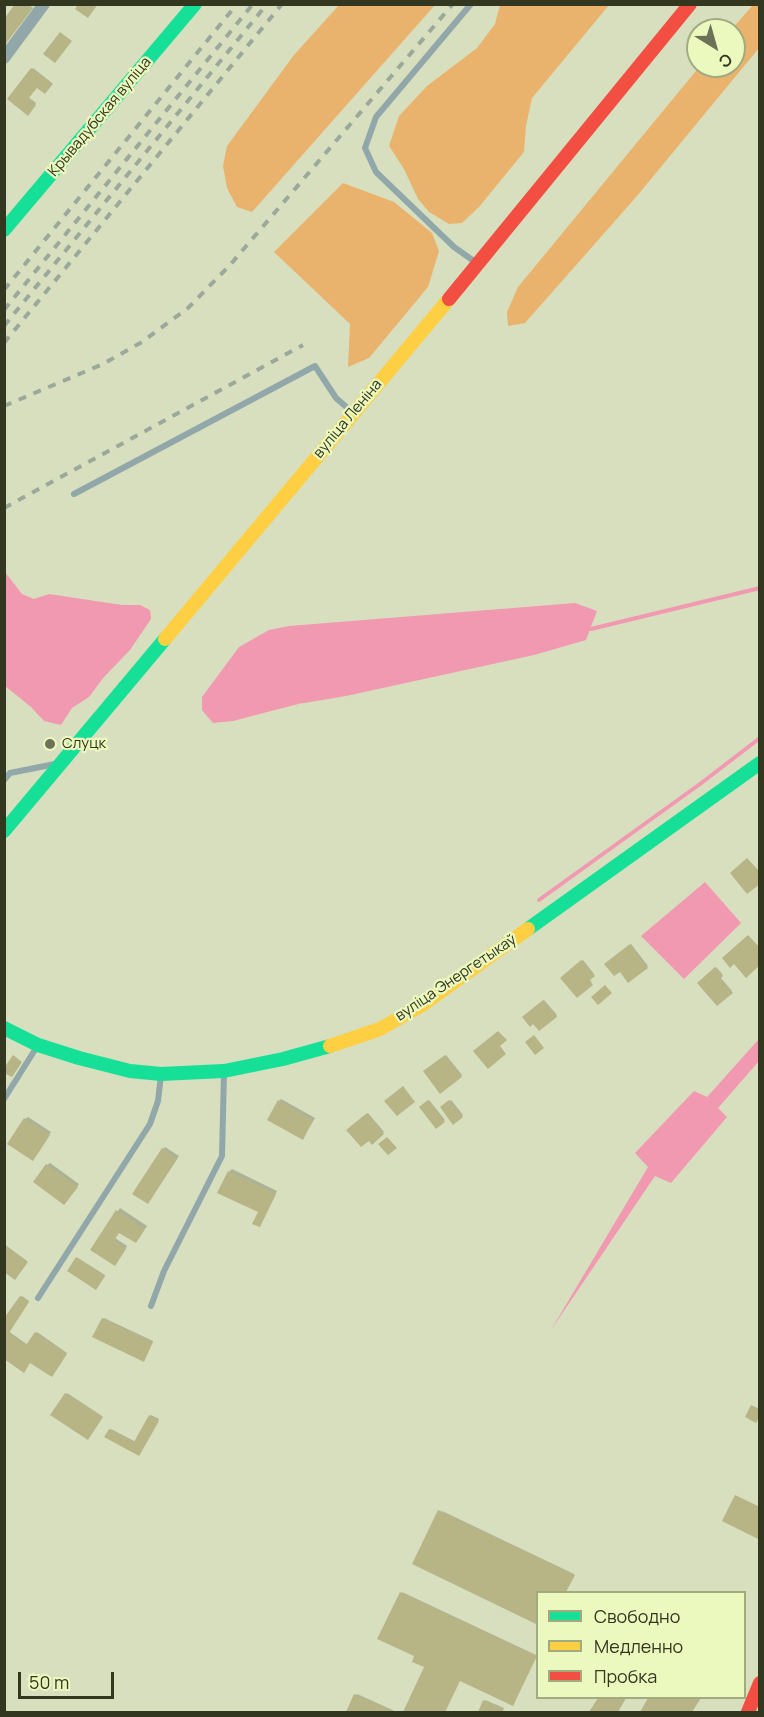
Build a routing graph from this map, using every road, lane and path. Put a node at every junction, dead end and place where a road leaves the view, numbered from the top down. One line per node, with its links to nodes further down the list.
1 (44, 4): 5 (street)
2 (195, 4): 6 (street, Крывадубская вуліца)
3 (471, 4): 7 (lane)
4 (690, 4): 7 (street, вуліца Леніна)
5 (4, 58)
6 (4, 230)
7 (478, 264): 8 (street, вуліца Леніна)
8 (353, 413): 9 (lane); 10 (street, вуліца Леніна)
9 (74, 494)
10 (62, 763): 12 (lane); 13 (street, вуліца Леніна)
11 (759, 763): 16 (street, вуліца Энергетыкаў)
12 (4, 780)
13 (4, 831)
14 (4, 1028): 15 (street, вуліца Энергетыкаў)
15 (38, 1045): 17 (street, вуліца Энергетыкаў); 18 (lane)
16 (224, 1071): 17 (street, вуліца Энергетыкаў); 20 (lane)
17 (161, 1074): 19 (lane)
18 (4, 1099)
19 (38, 1298)
20 (151, 1306)
21 (759, 1683): 22 (street)
22 (748, 1713)

